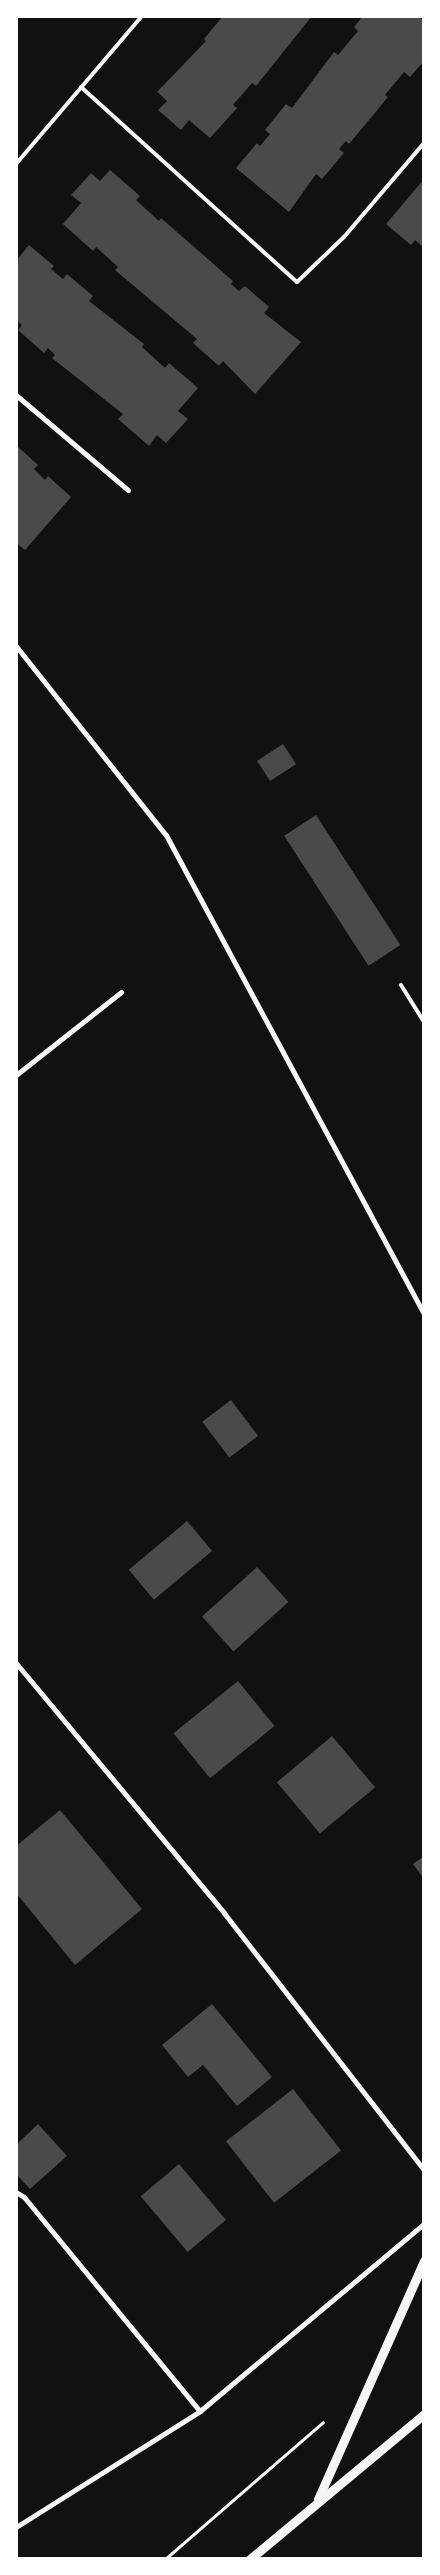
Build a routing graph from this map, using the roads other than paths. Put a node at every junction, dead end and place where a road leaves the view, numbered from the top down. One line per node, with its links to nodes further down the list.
1 (142, 16): 2 (lane)
2 (81, 88): 3 (lane); 4 (lane)
3 (424, 143)
4 (16, 164)
5 (16, 395): 6 (street)
6 (128, 490)
7 (16, 646): 12 (street)
8 (401, 985): 10 (lane)
9 (121, 992): 11 (street)
10 (424, 1022)
11 (16, 1075)
12 (424, 1314)
13 (16, 1663): 14 (street)
14 (424, 2170)
15 (16, 2192): 18 (street)
16 (424, 2224): 18 (street)
17 (424, 2261): 20 (street)
18 (200, 2411): 21 (street)
19 (424, 2414): 20 (street)
20 (318, 2499): 22 (street)
21 (16, 2527)
22 (250, 2559)

